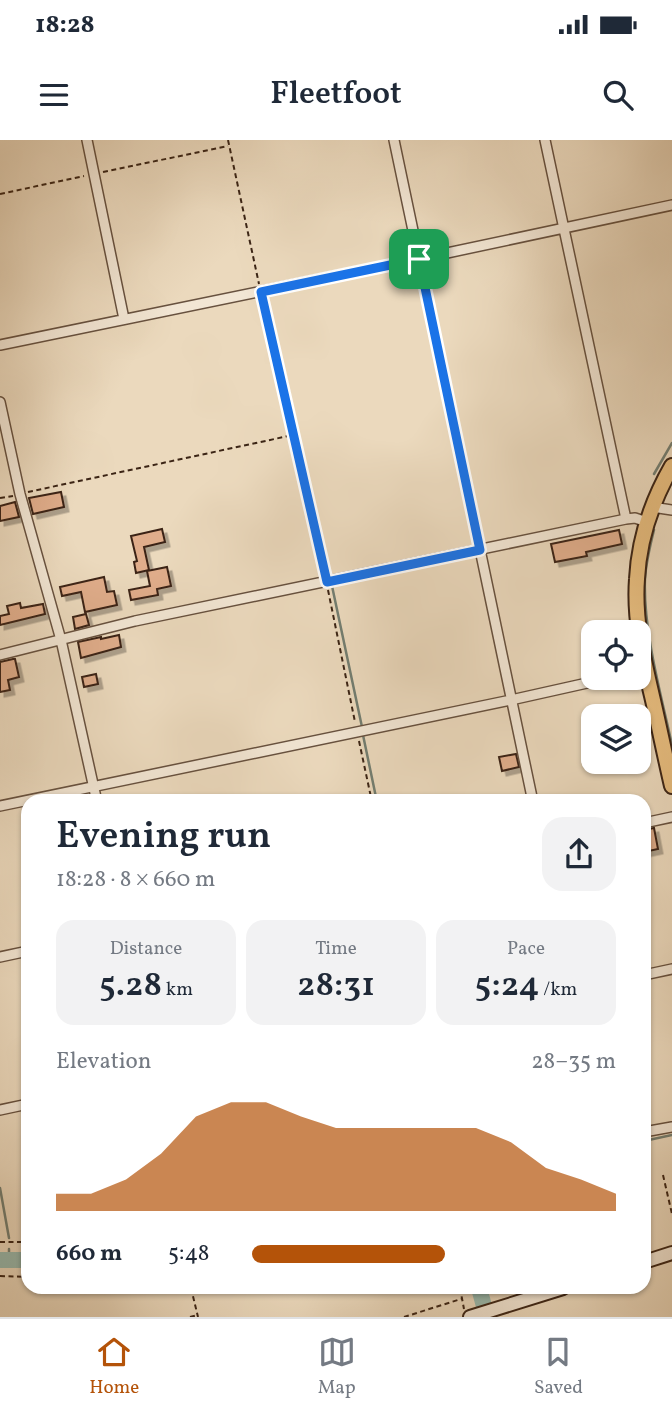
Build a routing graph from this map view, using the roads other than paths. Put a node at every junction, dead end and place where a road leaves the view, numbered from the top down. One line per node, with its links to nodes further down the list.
1 (87, 140): 7 (street)
2 (394, 140): 6 (street)
3 (545, 140): 5 (street)
4 (672, 205): 5 (street)
5 (564, 228): 6 (street); 13 (street)
6 (419, 259): 7 (street); 14 (street)
7 (124, 319): 8 (street)
8 (0, 345)
9 (0, 402): 16 (street)
10 (672, 466): 12 (main road)
11 (672, 510): 12 (street)
12 (650, 514): 13 (street); 15 (main road)
13 (626, 519): 14 (street)
14 (480, 550): 16 (street); 20 (street)
15 (638, 620)
16 (61, 640): 17 (street); 21 (street)
17 (0, 655)
18 (581, 684): 20 (street)
19 (647, 690): 22 (main road)
20 (512, 700): 21 (street); 25 (street)
21 (94, 786): 23 (street); 24 (street)
22 (672, 786)
23 (56, 794)
24 (96, 794)
25 (531, 794)
26 (21, 802): 27 (street)
27 (0, 806)
28 (672, 817): 29 (street)
29 (651, 822)
30 (21, 952): 31 (street)
31 (0, 957)
32 (672, 970): 33 (street)
33 (651, 974)
34 (21, 1106): 35 (street)
35 (0, 1110)
36 (672, 1127): 37 (street)
37 (651, 1131)
38 (672, 1253): 39 (main road)
39 (651, 1260)
40 (544, 1294): 41 (main road)
41 (468, 1317)

